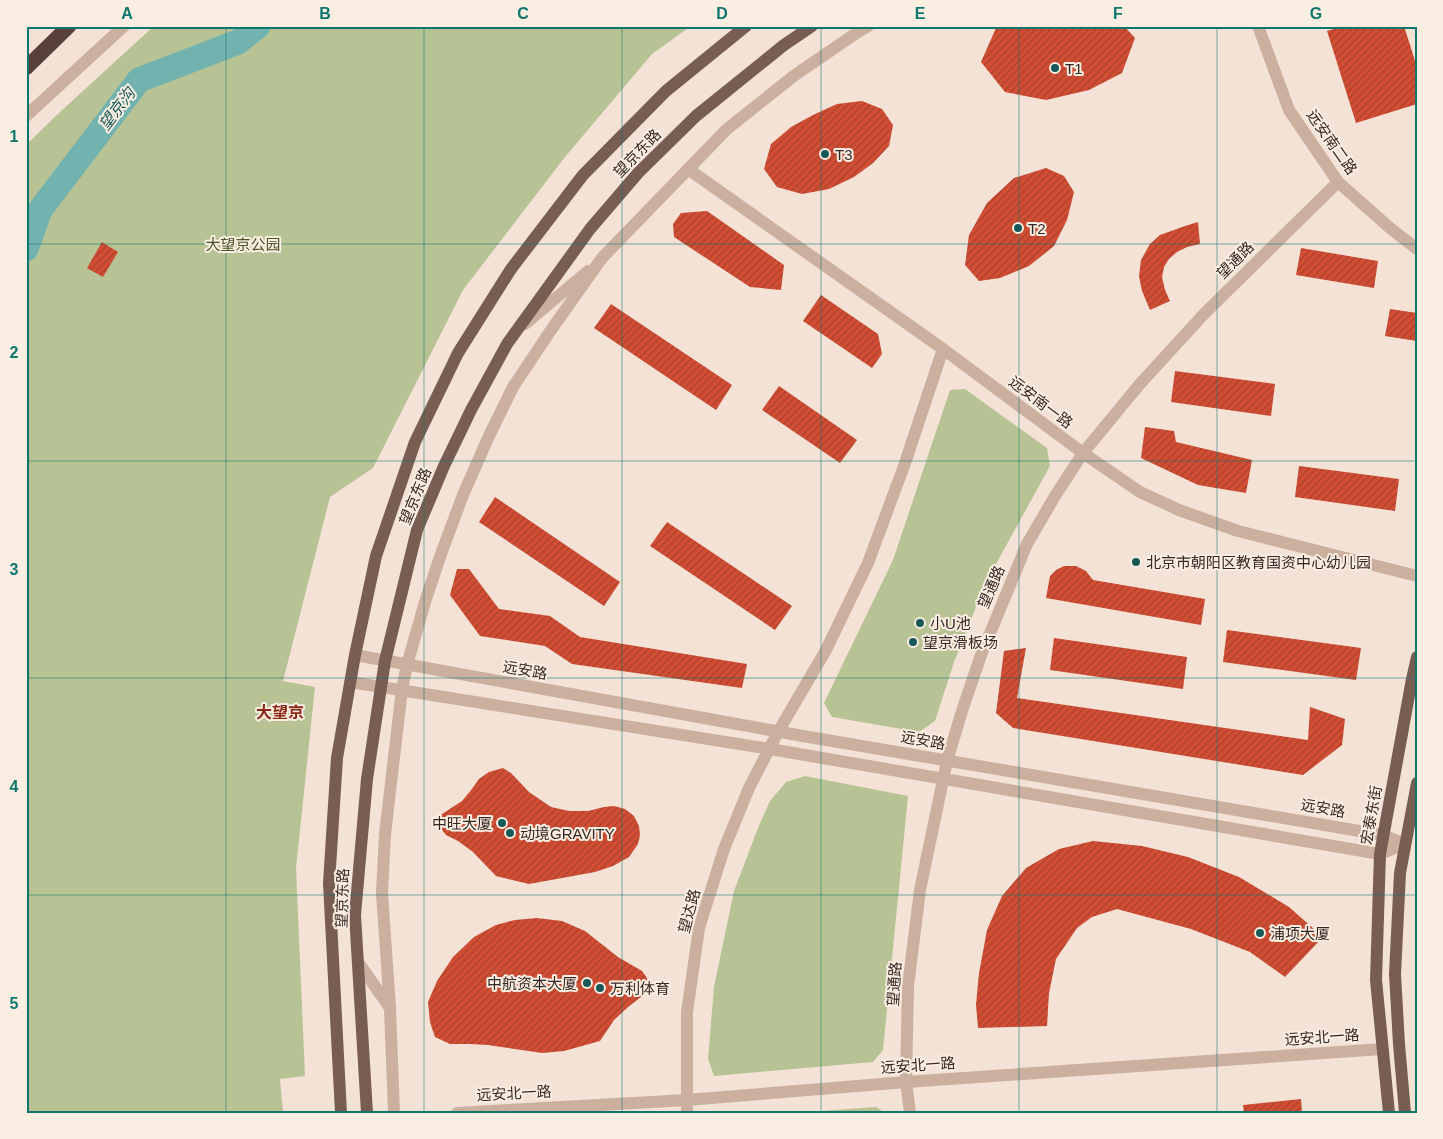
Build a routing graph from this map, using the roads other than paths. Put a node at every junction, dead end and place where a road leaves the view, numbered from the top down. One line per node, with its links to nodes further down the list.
1 (69, 26): 7 (highway)
2 (124, 26): 8 (street)
3 (746, 26): 17 (main road, 望京东路)
4 (812, 26): 13 (main road, 望京东路)
5 (868, 26): 9 (street)
6 (1258, 26): 10 (street, 远安南二路)
7 (26, 68)
8 (26, 116)
9 (688, 169): 12 (street); 14 (street, 远安南一路)
10 (1338, 182): 11 (street, 远安南二路); 15 (street, 望通路)
11 (1417, 249)
12 (602, 258): 13 (street); 20 (street)
13 (517, 330): 19 (main road, 望京东路)
14 (943, 349): 15 (street, 远安南一路); 24 (street, 望达路)
15 (1083, 453): 16 (street, 远安南一路); 26 (street, 望通路)
16 (1417, 576)
17 (355, 655): 19 (street, 远安路); 21 (main road, 望京东路)
18 (1417, 657): 29 (main road, 宏泰东街)
19 (385, 662): 20 (street, 远安路); 22 (main road, 望京东路)
20 (406, 666): 23 (street); 24 (street, 远安路)
21 (350, 682): 22 (street); 37 (main road, 望京东路)
22 (381, 686): 23 (street); 32 (main road, 望京东路)
23 (402, 689): 25 (street); 33 (street)
24 (778, 732): 25 (street, 望达路); 26 (street, 远安路)
25 (770, 749): 27 (street); 36 (street, 望达路)
26 (947, 761): 27 (street, 望通路); 29 (street, 远安路)
27 (944, 780): 31 (street); 35 (street, 望通路)
28 (1417, 783): 30 (main road)
29 (1383, 835): 30 (street, 远安路); 31 (main road, 宏泰东街)
30 (1405, 844): 31 (street); 43 (main road)
31 (1380, 854): 34 (main road, 宏泰东街)
32 (358, 962): 33 (street); 38 (main road, 望京东路)
33 (390, 1008): 39 (street)
34 (1382, 1049): 35 (street, 远安北一路); 42 (main road, 宏泰东街)
35 (906, 1082): 36 (street, 远安北一路); 41 (street, 望通路)
36 (687, 1106): 40 (street, 远安北一路)
37 (341, 1113)
38 (367, 1113)
39 (394, 1113)
40 (457, 1113)
41 (910, 1113)
42 (1389, 1113)
43 (1404, 1113)

